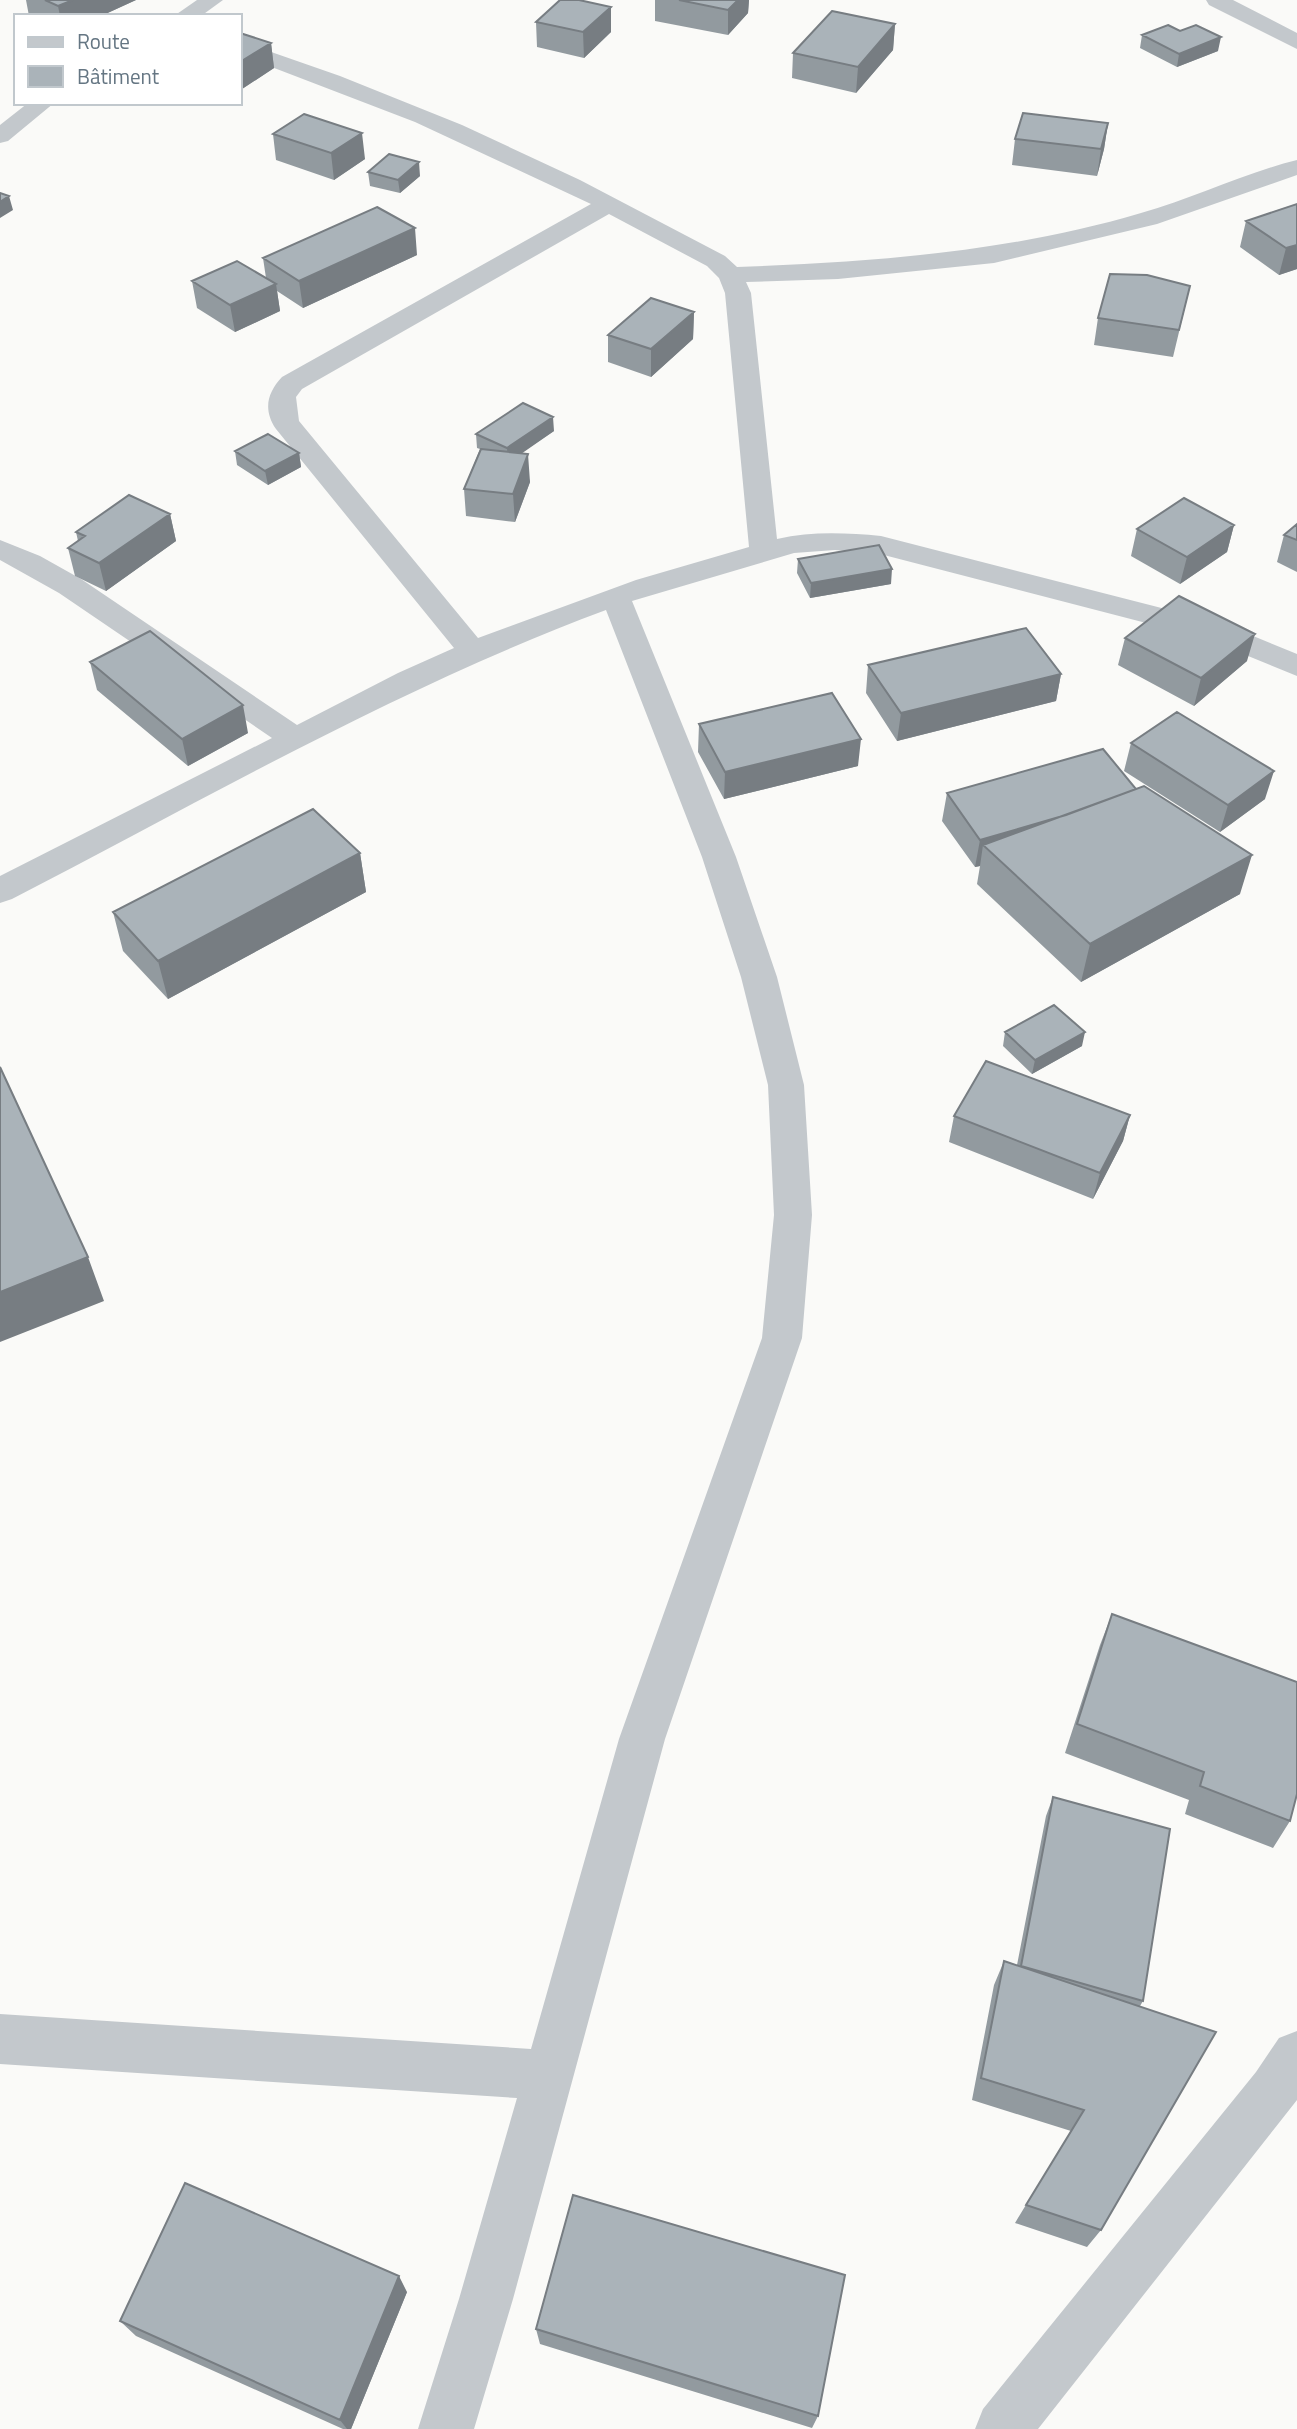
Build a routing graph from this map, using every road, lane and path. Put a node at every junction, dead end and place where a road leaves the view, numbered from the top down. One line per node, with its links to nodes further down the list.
1 (212, 0): 3 (street)
2 (1217, 0): 4 (street)
3 (188, 14)
4 (1297, 42)
5 (242, 49): 9 (street)
6 (40, 105): 7 (street)
7 (0, 136)
8 (1297, 167): 10 (street)
9 (609, 204): 10 (street); 14 (street)
10 (730, 275): 12 (street)
11 (0, 549): 16 (street)
12 (764, 551): 13 (street); 15 (street)
13 (616, 598): 14 (street); 20 (street)
14 (472, 651): 16 (street)
15 (1297, 666)
16 (296, 739): 17 (street)
17 (0, 891)
18 (0, 2039): 20 (street)
19 (1297, 2056): 22 (street)
20 (547, 2075): 21 (street)
21 (446, 2429)
22 (1003, 2429)

